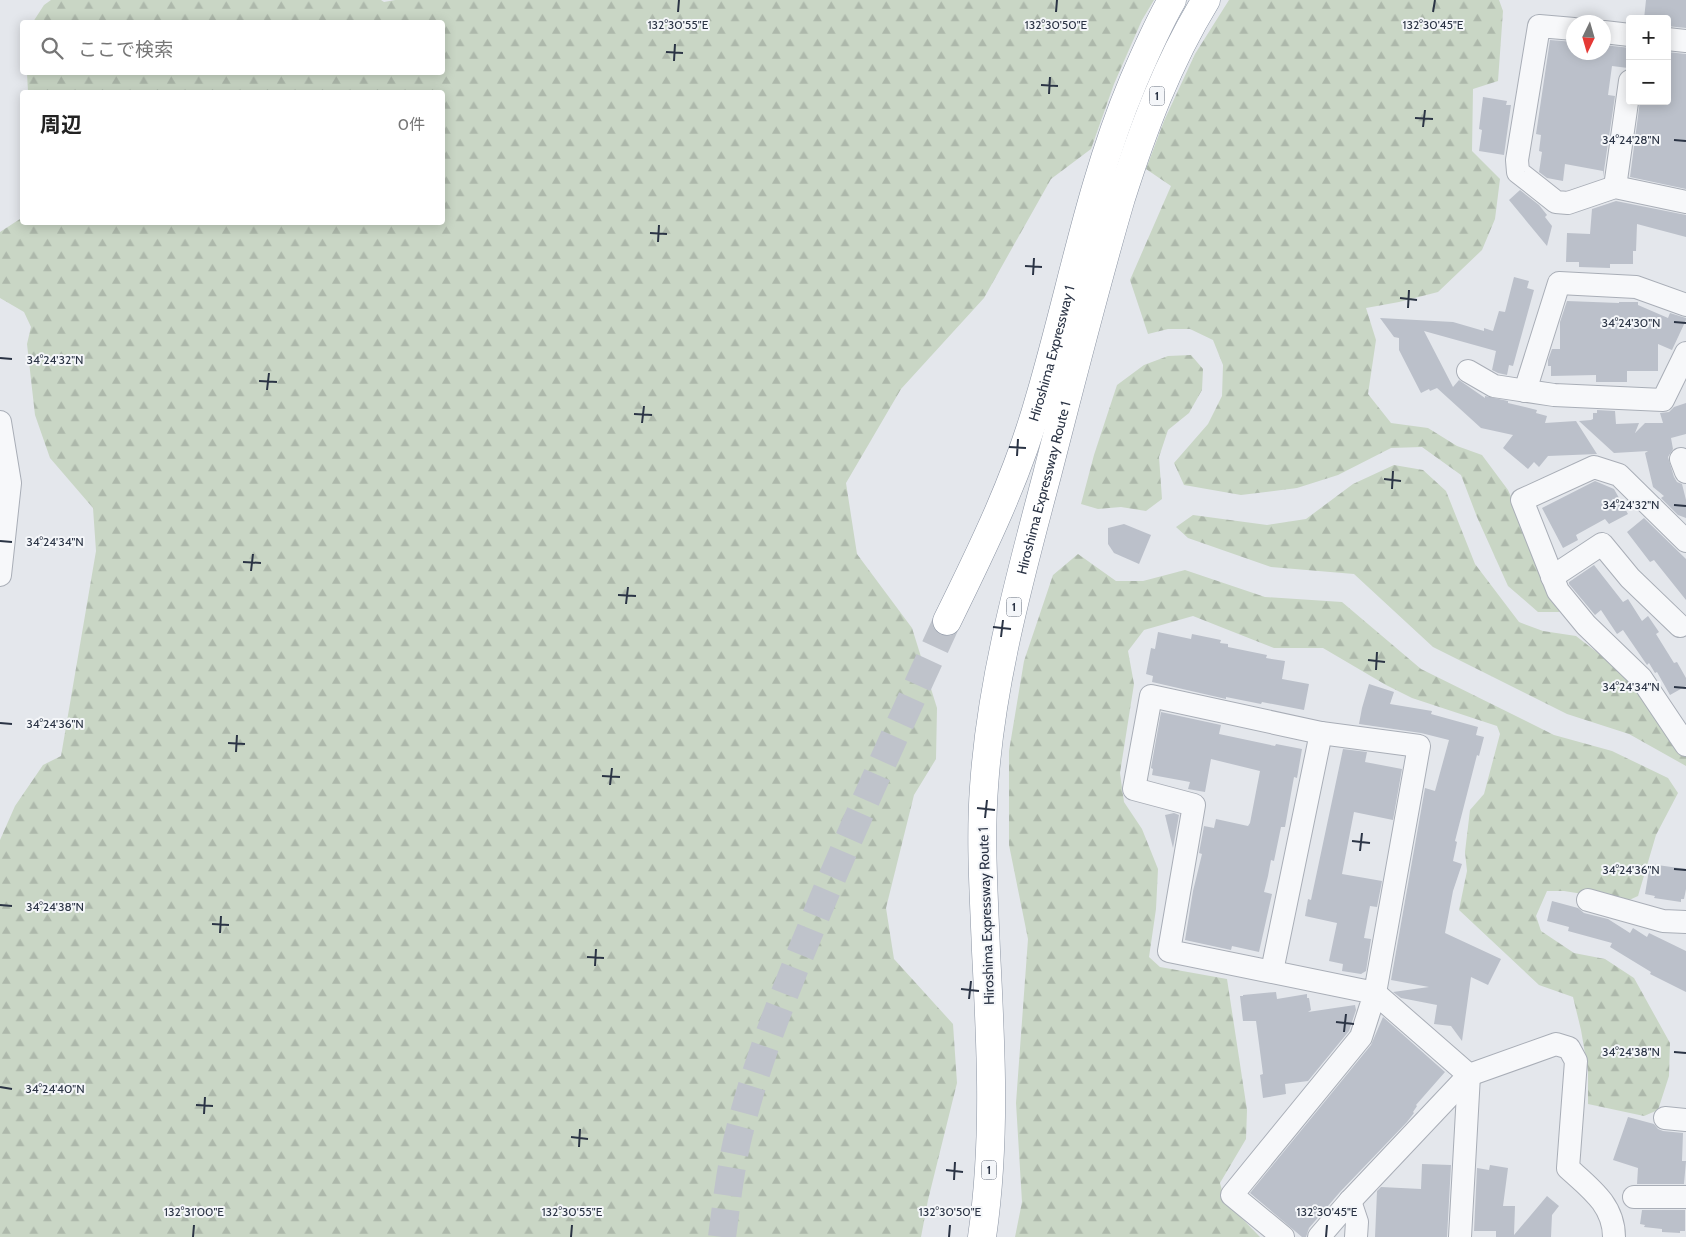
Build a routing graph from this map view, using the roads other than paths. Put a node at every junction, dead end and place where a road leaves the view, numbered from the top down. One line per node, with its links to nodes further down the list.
1 (1172, 0): 19 (highway, Hiroshima Expressway 1 / 1)
2 (1206, 0): 31 (highway, Hiroshima Expressway Route 1 / 1)
3 (1566, 28): 9 (street)
4 (1611, 33): 5 (street)
5 (1626, 35)
6 (1671, 39): 7 (street)
7 (1686, 41)
8 (1627, 105): 9 (street)
9 (1615, 187): 10 (street)
10 (1686, 202)
11 (1686, 305): 14 (street)
12 (1686, 353): 14 (street)
13 (1468, 371): 14 (street)
14 (1525, 391)
15 (0, 422): 17 (street)
16 (1686, 541): 18 (street)
17 (0, 575)
18 (1552, 578): 20 (street); 22 (street)
19 (947, 621)
20 (1680, 626)
21 (1321, 733): 25 (street); 25 (street); 26 (street)
22 (1686, 744)
23 (1588, 900): 24 (street)
24 (1686, 922)
25 (1272, 971): 26 (street)
26 (1376, 992): 27 (street); 32 (street)
27 (1469, 1075): 30 (street); 35 (street); 36 (street)
28 (1634, 1197): 29 (street)
29 (1686, 1197)
30 (1350, 1201): 33 (street); 34 (street)
31 (982, 1237)
32 (1283, 1237)
33 (1319, 1237)
34 (1356, 1237)
35 (1460, 1237)
36 (1614, 1237)

